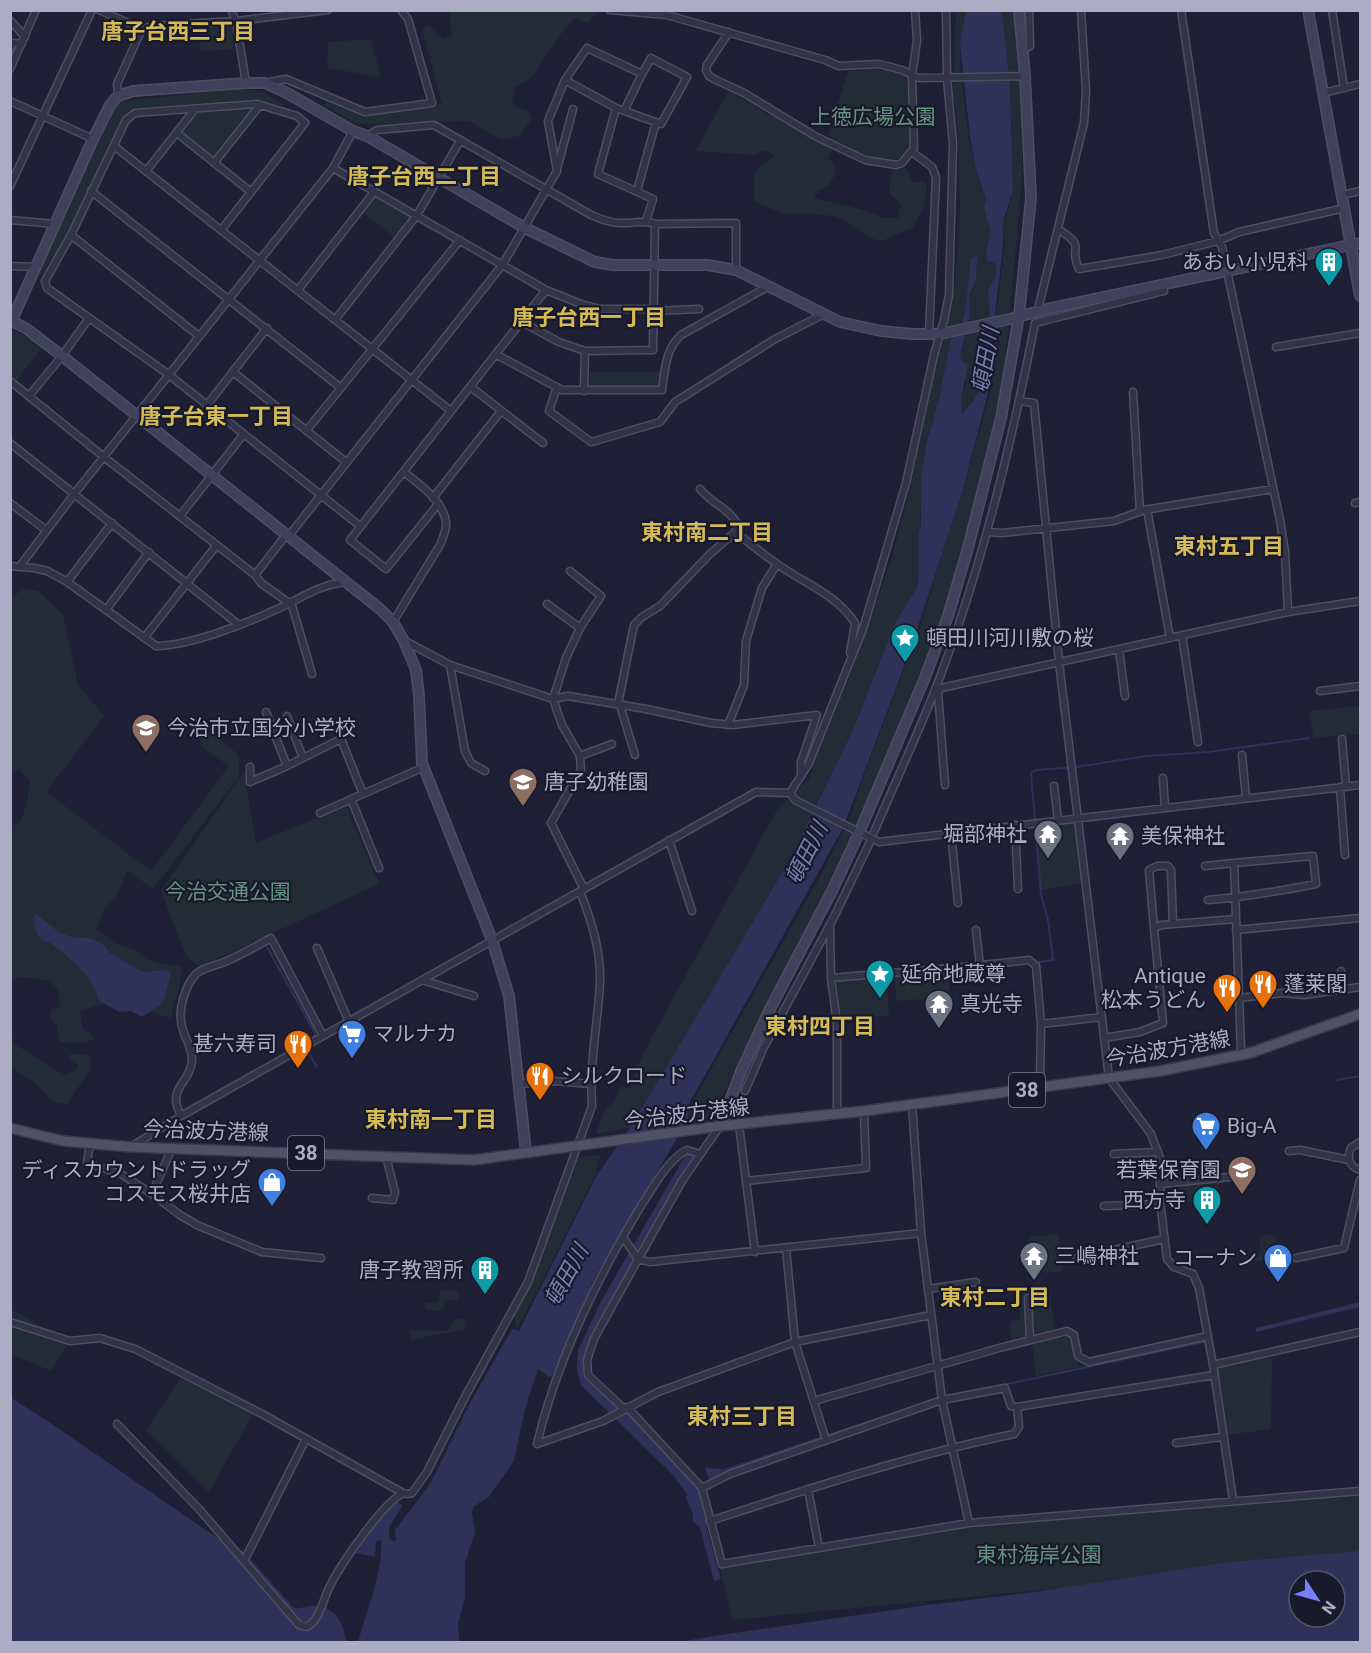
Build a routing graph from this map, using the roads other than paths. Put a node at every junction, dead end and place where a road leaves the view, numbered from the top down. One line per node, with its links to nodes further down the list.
1 (36, 10): 22 (street)
2 (92, 10): 44 (street)
3 (99, 10): 20 (street)
4 (231, 10): 19 (street)
5 (240, 10): 19 (street)
6 (328, 10): 17 (street)
7 (401, 10): 33 (street)
8 (610, 10): 21 (street)
9 (915, 10): 28 (street)
10 (946, 10): 30 (street)
11 (1019, 10): 25 (street)
12 (1029, 10): 25 (street)
13 (1081, 10): 74 (street)
14 (1181, 10): 77 (street)
15 (1308, 10): 36 (street)
16 (1332, 10): 35 (street)
17 (308, 11): 19 (street)
18 (10, 20): 22 (street)
19 (237, 21): 20 (street); 32 (street)
20 (142, 29): 37 (street)
21 (729, 32): 28 (street); 52 (street)
22 (25, 37): 23 (street)
23 (22, 44): 24 (street); 26 (street)
24 (10, 48)
25 (1022, 51): 29 (street)
26 (10, 69)
27 (642, 74): 31 (street); 43 (street); 45 (street)
28 (912, 76): 30 (street); 52 (street)
29 (1020, 76): 30 (street); 99 (street)
30 (951, 78): 104 (street)
31 (565, 80): 40 (street); 56 (street)
32 (246, 83): 33 (street); 37 (street)
33 (265, 83): 46 (street)
34 (1360, 84): 35 (street)
35 (1344, 88): 36 (street)
36 (1323, 93): 65 (street)
37 (118, 96): 49 (street)
38 (10, 101): 44 (street)
39 (260, 105): 41 (street); 53 (street); 63 (street)
40 (616, 108): 43 (street); 61 (street)
41 (195, 109): 47 (street); 51 (street)
42 (573, 109): 56 (street)
43 (624, 111): 45 (street)
44 (42, 116): 49 (street); 58 (street)
45 (656, 122): 61 (street)
46 (353, 131): 48 (street); 54 (street)
47 (177, 133): 53 (street); 55 (street)
48 (367, 136): 50 (street); 57 (street)
49 (93, 139): 70 (street)
50 (460, 141): 57 (street); 59 (street)
51 (114, 146): 55 (street); 60 (street)
52 (912, 152): 106 (street)
53 (214, 163): 63 (street)
54 (333, 168): 64 (street); 79 (street)
55 (147, 170): 73 (street)
56 (556, 171): 59 (street)
57 (438, 178): 67 (street); 72 (street)
58 (10, 186)
59 (546, 189): 69 (street); 72 (street)
60 (91, 191): 75 (street); 93 (street)
61 (637, 191): 69 (street)
62 (1360, 191): 65 (street)
63 (251, 192): 73 (street)
64 (374, 192): 67 (street); 90 (street)
65 (1342, 195): 66 (street)
66 (1345, 208): 77 (street); 78 (street)
67 (417, 215): 76 (street); 101 (street)
68 (10, 220): 70 (street)
69 (646, 220): 71 (street)
70 (55, 224): 86 (street)
71 (655, 224): 82 (street); 84 (street)
72 (525, 228): 80 (street); 82 (street)
73 (222, 229): 79 (street)
74 (1058, 229): 77 (street); 94 (street)
75 (70, 235): 87 (street); 107 (street)
76 (460, 240): 80 (street); 109 (street)
77 (1218, 241): 85 (street)
78 (1356, 243): 83 (street); 85 (street)
79 (259, 260): 90 (street); 93 (street)
80 (503, 264): 91 (street); 116 (street)
81 (10, 266): 86 (street)
82 (654, 266): 84 (street); 96 (street)
83 (1358, 267): 92 (street)
84 (736, 270): 89 (street)
85 (1227, 270): 88 (street); 137 (street)
86 (34, 271): 87 (street); 100 (street)
87 (45, 281): 98 (street)
88 (1163, 284): 99 (street); 123 (street)
89 (769, 286): 97 (street); 120 (street)
90 (298, 290): 101 (street)
91 (546, 290): 96 (street); 102 (street)
92 (1360, 296)
93 (229, 299): 103 (street); 107 (street)
94 (1040, 305)
95 (699, 309): 96 (street)
96 (655, 310): 110 (street)
97 (824, 314): 106 (street); 118 (street)
98 (89, 318): 112 (street); 114 (street)
99 (1015, 318): 104 (street); 215 (street)
100 (11, 320): 112 (street)
101 (335, 320): 109 (street)
102 (522, 322): 110 (street); 111 (street)
103 (267, 328): 113 (street); 119 (street)
104 (944, 333): 106 (street); 176 (street)
105 (1360, 333): 108 (street)
106 (929, 334)
107 (199, 336): 114 (street)
108 (1276, 347)
109 (373, 350): 116 (street); 119 (street)
110 (585, 351): 120 (street)
111 (496, 355): 117 (street); 118 (street)
112 (62, 356): 122 (street); 127 (street)
113 (233, 372): 124 (street); 128 (street)
114 (168, 374): 124 (street); 127 (street)
115 (10, 381): 122 (street)
116 (411, 381): 125 (street); 133 (street)
117 (471, 387): 125 (street); 126 (street)
118 (557, 387): 120 (street)
119 (341, 388): 128 (street)
120 (584, 391)
121 (1133, 392): 143 (street)
122 (29, 396): 132 (street)
123 (1020, 401): 147 (street); 150 (street)
124 (207, 405): 129 (street)
125 (451, 411): 134 (street)
126 (501, 411): 130 (street); 140 (street)
127 (137, 414): 132 (street); 135 (street)
128 (307, 430): 133 (street)
129 (243, 435): 135 (street); 139 (street)
130 (543, 442)
131 (10, 443): 138 (street)
132 (104, 457): 138 (street); 144 (street)
133 (346, 462): 139 (street)
134 (404, 472): 140 (street); 146 (street)
135 (212, 474): 144 (street); 151 (street)
136 (700, 489): 149 (street)
137 (1273, 489): 142 (street); 166 (street)
138 (75, 493): 145 (street); 148 (street)
139 (321, 495): 146 (street); 151 (street)
140 (436, 501): 146 (street); 167 (street)
141 (10, 503): 148 (street)
142 (1147, 509): 143 (street); 172 (street)
143 (1140, 512): 147 (street)
144 (180, 516): 152 (street)
145 (112, 523): 153 (street); 159 (street)
146 (360, 526)
147 (1046, 528): 150 (street); 175 (street)
148 (46, 530): 156 (street)
149 (735, 532): 154 (street); 184 (street)
150 (987, 532): 185 (street)
151 (287, 536): 158 (street); 161 (street)
152 (216, 546): 158 (street); 160 (street)
153 (149, 552): 160 (street); 165 (street)
154 (777, 564): 176 (street); 188 (street)
155 (10, 566): 156 (street)
156 (20, 566): 159 (street)
157 (570, 571): 169 (street)
158 (255, 575): 163 (street)
159 (67, 582): 165 (street)
160 (186, 582): 168 (street); 171 (street)
161 (344, 582): 163 (street); 167 (street)
162 (1360, 601): 166 (street)
163 (290, 603): 168 (street); 178 (street)
164 (547, 604): 169 (street)
165 (106, 610): 171 (street)
166 (1288, 612): 170 (street)
167 (393, 622): 173 (street)
168 (239, 625): 171 (street)
169 (580, 628): 183 (street)
170 (1182, 635): 172 (street); 190 (street)
171 (144, 638)
172 (1170, 638): 174 (street)
173 (404, 640): 177 (street); 198 (street)
174 (1119, 649): 175 (street); 182 (street)
175 (1059, 662): 181 (street); 212 (street)
176 (849, 664): 200 (street)
177 (450, 665): 183 (street); 199 (street)
178 (312, 674)
179 (1360, 686): 180 (street)
180 (1320, 691)
181 (938, 692): 185 (street); 202 (street)
182 (1125, 696)
183 (553, 699): 184 (street); 194 (street)
184 (619, 704): 188 (street); 192 (street)
185 (927, 709): 216 (street)
186 (266, 712): 196 (street)
187 (287, 716): 195 (street)
188 (728, 725): 200 (street)
189 (1342, 739): 205 (street)
190 (1198, 742)
191 (612, 744): 194 (street)
192 (634, 755)
193 (1242, 755): 208 (street)
194 (580, 756): 225 (street)
195 (303, 758): 196 (street); 207 (street)
196 (287, 766): 197 (street)
197 (250, 767)
198 (424, 767): 207 (street); 237 (street)
199 (484, 771)
200 (801, 774): 206 (street)
201 (1163, 778): 210 (street)
202 (945, 785)
203 (1360, 785): 205 (street)
204 (1054, 786): 213 (street)
205 (1343, 787): 208 (street); 220 (street)
206 (790, 793): 215 (street); 218 (street)
207 (363, 794): 209 (street)
208 (1246, 798): 210 (street)
209 (351, 799): 211 (street); 223 (street)
210 (1165, 807): 212 (street)
211 (320, 813)
212 (1077, 818): 213 (street); 248 (street)
213 (1058, 820): 214 (street)
214 (1015, 825): 217 (street); 224 (street)
215 (856, 831): 217 (street); 264 (street)
216 (874, 832)
217 (951, 833): 228 (street)
218 (669, 840): 225 (street); 229 (street)
219 (870, 842): 233 (street)
220 (1345, 855)
221 (1234, 863): 222 (street); 226 (street); 226 (street)
222 (1205, 866)
223 (379, 868)
224 (1018, 889)
225 (582, 890): 237 (street); 256 (street)
226 (1235, 897): 227 (street); 231 (street)
227 (1208, 900)
228 (958, 903)
229 (692, 911)
230 (1360, 918): 236 (street)
231 (1236, 919): 232 (street); 236 (street)
232 (1173, 924): 234 (street); 234 (street)
233 (830, 925): 241 (street); 258 (street)
234 (1154, 928): 252 (street)
235 (976, 930): 239 (street)
236 (1236, 930): 246 (street)
237 (492, 940): 242 (street); 255 (street)
238 (317, 948): 249 (street)
239 (980, 966): 241 (street); 250 (street)
240 (1341, 971): 244 (street)
241 (831, 978): 261 (street)
242 (422, 980): 245 (street); 249 (street)
243 (1360, 987): 244 (street)
244 (1342, 989): 246 (street)
245 (474, 996)
246 (1239, 998): 253 (street)
247 (1360, 1014): 253 (main road, 今治波方港線 / 38)
248 (1102, 1017): 250 (street); 252 (street)
249 (349, 1022): 251 (street)
250 (1041, 1024): 257 (street)
251 (323, 1036): 262 (street); 262 (street)
252 (1104, 1038): 254 (street)
253 (1242, 1055): 254 (main road, 今治波方港線 / 38)
254 (1109, 1078): 257 (main road, 今治波方港線 / 38); 272 (street)
255 (519, 1084): 256 (street); 271 (street)
256 (590, 1084): 269 (street)
257 (1040, 1088): 259 (main road, 今治波方港線 / 38)
258 (745, 1091)
259 (912, 1104): 260 (main road, 今治波方港線 / 38); 287 (street)
260 (864, 1111): 261 (main road, 今治波方港線 / 38); 281 (street)
261 (837, 1114): 263 (main road, 今治波方港線 / 38)
262 (181, 1116): 268 (street)
263 (739, 1125): 264 (main road, 今治波方港線 / 38); 281 (street)
264 (720, 1126): 269 (main road, 今治波方港線 / 38); 274 (street)
265 (10, 1128): 267 (main road, 今治波方港線 / 38)
266 (1360, 1142): 277 (street)
267 (90, 1143): 268 (main road, 今治波方港線 / 38); 283 (street)
268 (132, 1146): 270 (main road, 今治波方港線 / 38)
269 (578, 1146): 271 (main road, 今治波方港線 / 38); 321 (street)
270 (172, 1148): 276 (main road, 今治波方港線 / 38); 283 (street)
271 (526, 1152): 276 (main road, 今治波方港線 / 38)
272 (1158, 1152): 275 (street); 282 (street)
273 (1289, 1152): 277 (street)
274 (700, 1154): 288 (street); 295 (street)
275 (1114, 1154)
276 (386, 1156): 284 (street)
277 (1349, 1160): 278 (street)
278 (1360, 1170)
279 (1239, 1176): 282 (street)
280 (1360, 1180): 294 (street)
281 (746, 1181): 291 (street)
282 (1160, 1184): 285 (street)
283 (152, 1194): 292 (street)
284 (372, 1198)
285 (1160, 1204): 286 (street); 289 (street)
286 (1104, 1206)
287 (921, 1233): 290 (street); 297 (street)
288 (622, 1237): 295 (street); 311 (street)
289 (1164, 1239): 293 (street); 302 (street)
290 (786, 1248): 291 (street); 304 (street)
291 (755, 1252): 295 (street)
292 (321, 1258)
293 (1077, 1258)
294 (1296, 1258)
295 (638, 1259): 311 (street)
296 (976, 1282): 297 (street)
297 (928, 1289): 299 (street)
298 (1028, 1298): 303 (street)
299 (931, 1315): 304 (street); 306 (street)
300 (10, 1322): 314 (street)
301 (1360, 1332): 305 (street)
302 (1208, 1336): 303 (street); 305 (street)
303 (1030, 1340): 306 (street)
304 (795, 1342): 309 (street); 311 (street)
305 (1213, 1365): 307 (street)
306 (938, 1366): 308 (street); 309 (street)
307 (1214, 1375): 310 (street); 313 (street)
308 (942, 1400): 310 (street); 315 (street); 317 (street)
309 (814, 1401): 315 (street)
310 (1017, 1407): 317 (street)
311 (625, 1408): 318 (street)
312 (117, 1424): 326 (street)
313 (1222, 1437): 316 (street); 322 (street)
314 (306, 1438): 321 (street); 326 (street)
315 (825, 1440): 318 (street)
316 (1176, 1443)
317 (952, 1447): 319 (street); 324 (street)
318 (702, 1488): 323 (street)
319 (808, 1489): 323 (street); 325 (street)
320 (1360, 1491): 322 (street)
321 (403, 1493): 326 (street)
322 (1233, 1500): 324 (street)
323 (710, 1521): 325 (street)
324 (969, 1522): 325 (street)
325 (819, 1548)
326 (244, 1561)

